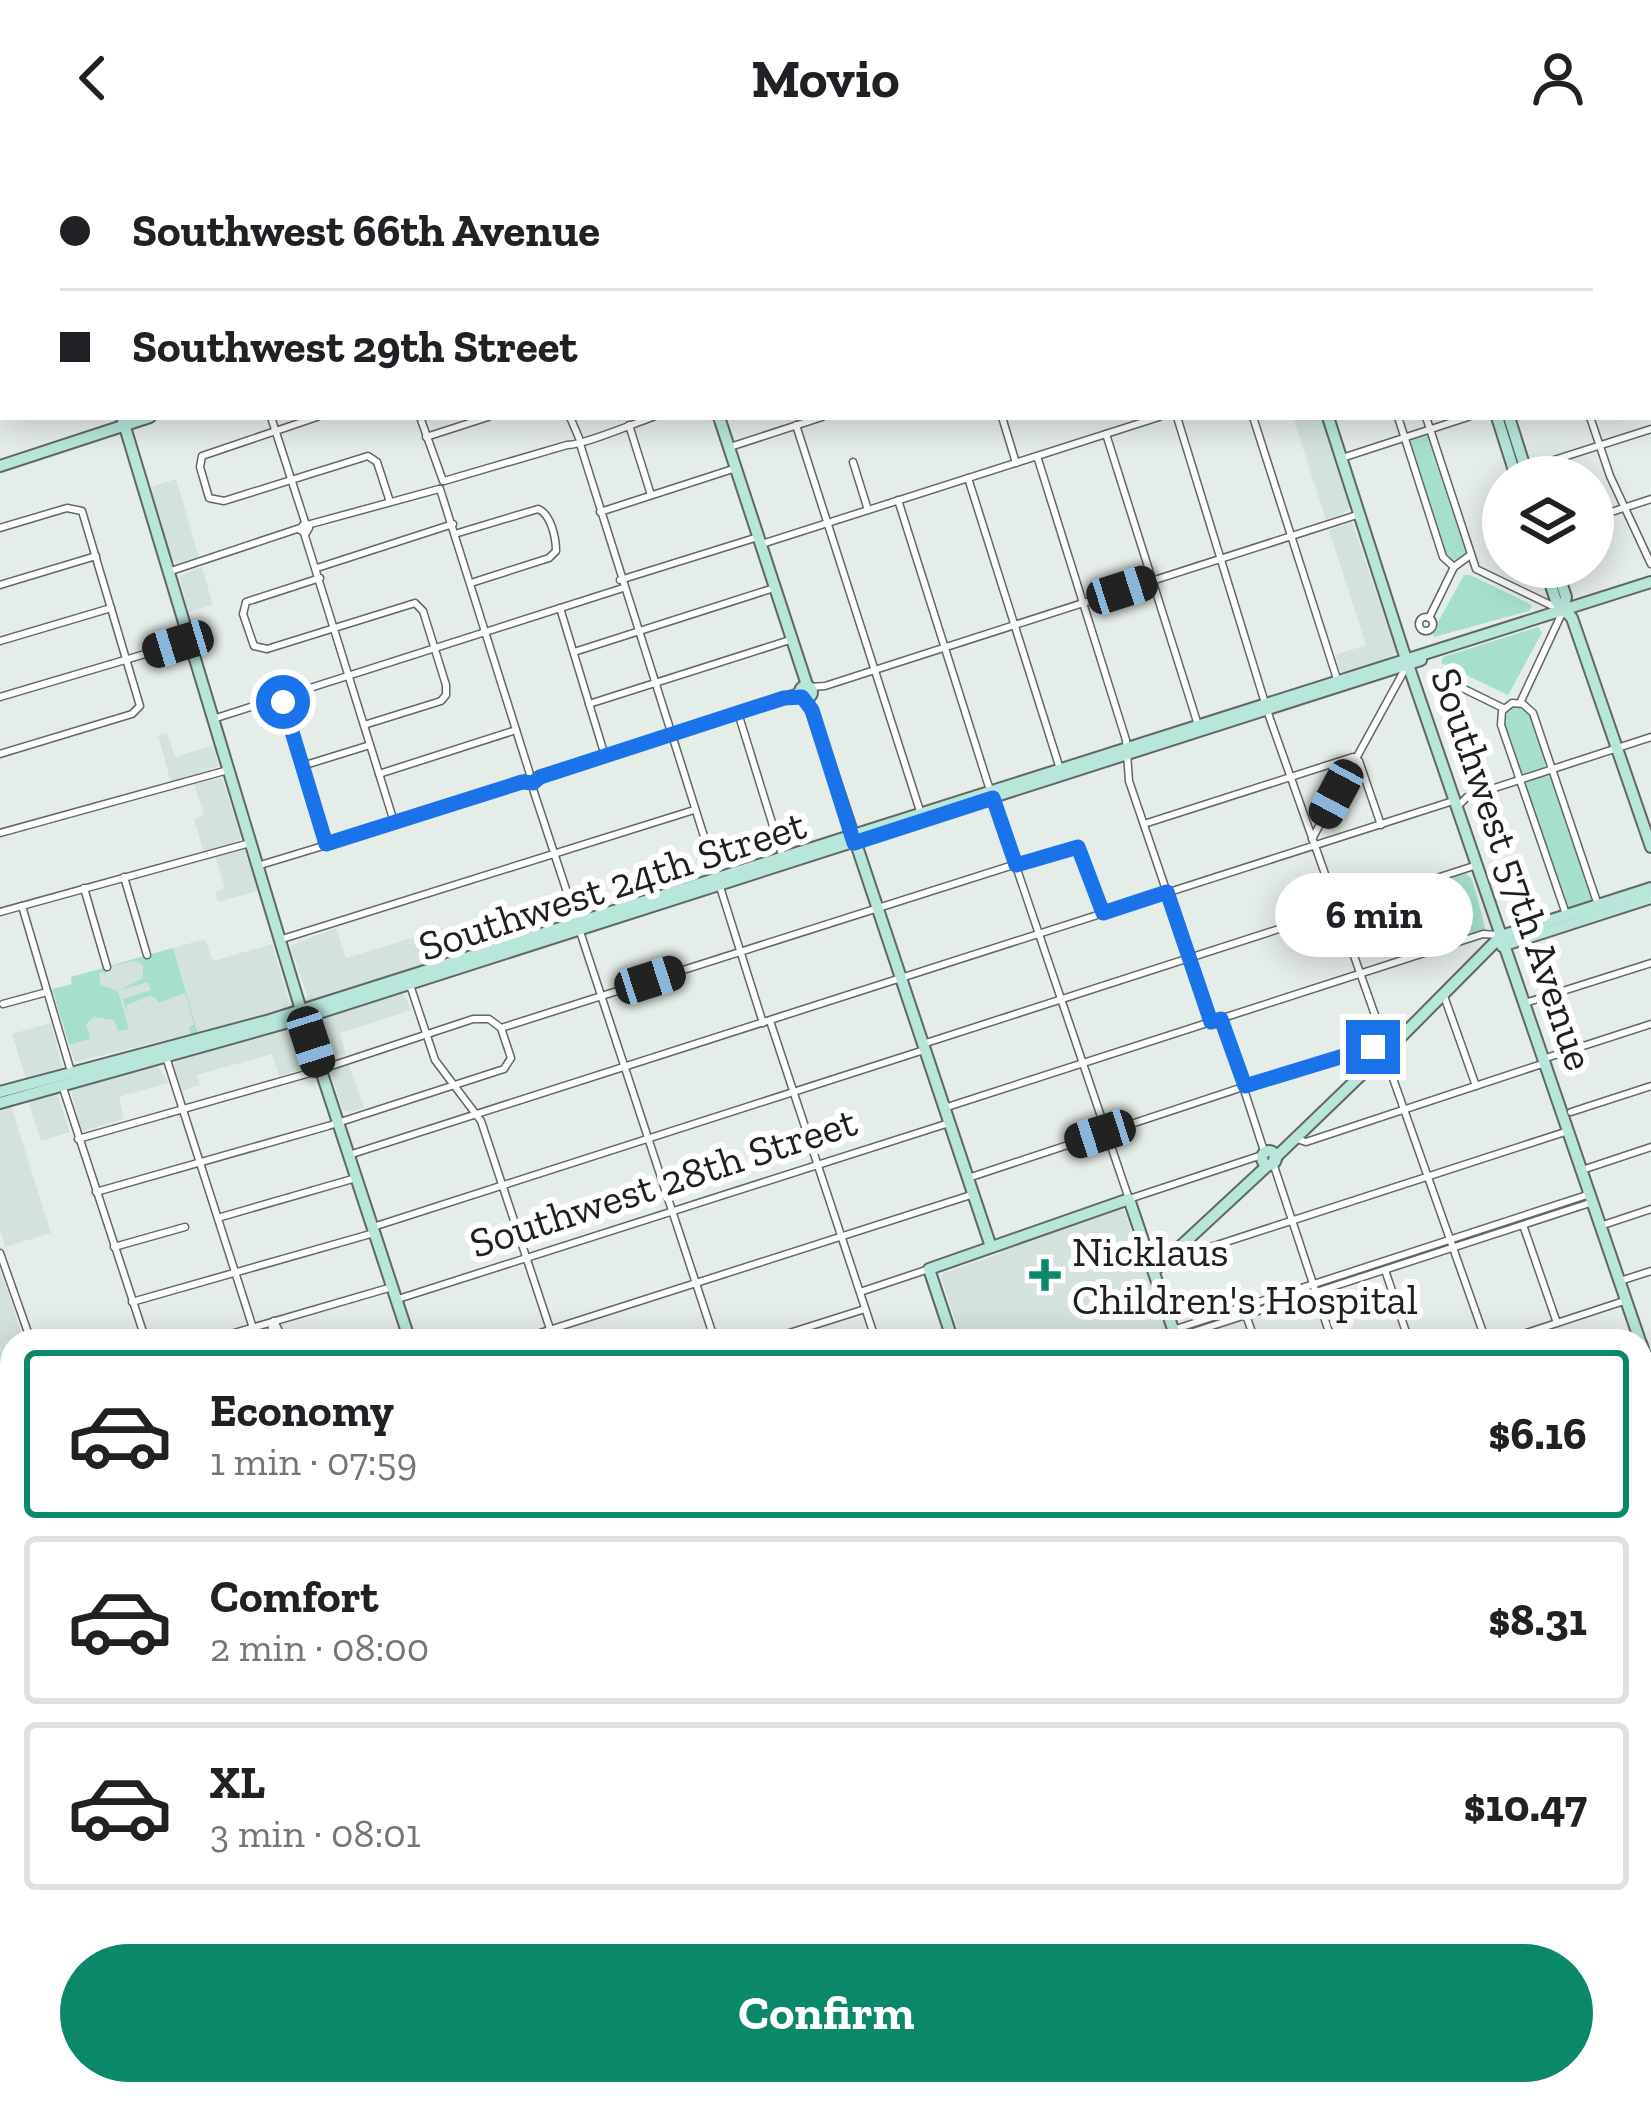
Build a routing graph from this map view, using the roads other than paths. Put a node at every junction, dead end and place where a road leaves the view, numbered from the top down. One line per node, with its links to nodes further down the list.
1 (272, 420): 25 (street)
2 (308, 420): 25 (street)
3 (421, 420): 27 (street)
4 (479, 420): 27 (street)
5 (571, 420): 29 (street)
6 (644, 420): 21 (street)
7 (721, 420): 31 (main road)
8 (812, 420): 22 (street)
9 (1003, 420): 38 (street)
10 (1150, 420): 26 (street)
11 (1178, 420): 62 (street)
12 (1254, 420): 58 (street)
13 (1329, 420): 36 (main road, Southwest 57th Avenue)
14 (1399, 420): 28 (street)
15 (1427, 420): 24 (street)
16 (1459, 420): 24 (street)
17 (1498, 420): 33 (main road)
18 (1510, 420): 34 (main road)
19 (1591, 420): 30 (street)
20 (123, 421): 39 (main road); 66 (main road)
21 (629, 425): 29 (street); 44 (street)
22 (796, 425): 31 (street); 53 (street)
23 (1651, 429): 30 (street)
24 (1430, 430): 28 (street); 60 (street)
25 (275, 431): 42 (street); 42 (street)
26 (1106, 434): 32 (street); 68 (street)
27 (426, 437): 43 (street)
28 (1405, 437): 36 (street); 64 (street)
29 (577, 441): 43 (street); 51 (street)
30 (1599, 446): 35 (street); 48 (street)
31 (730, 447): 40 (main road)
32 (1037, 456): 38 (street); 76 (street)
33 (1513, 456)
34 (1517, 456)
35 (1571, 456)
36 (1342, 458): 52 (main road, Southwest 57th Avenue)
37 (853, 462): 49 (street)
38 (1016, 463): 41 (street)
39 (0, 466)
40 (736, 468): 44 (street); 59 (main road)
41 (968, 478): 45 (street); 81 (street)
42 (290, 480): 47 (street); 56 (street)
43 (441, 485): 47 (street); 54 (street)
44 (651, 495): 51 (street)
45 (898, 500): 49 (street); 88 (street)
46 (1651, 500): 48 (street)
47 (389, 502): 56 (street)
48 (1625, 508): 50 (street); 63 (street)
49 (868, 510): 53 (street)
50 (1614, 511)
51 (600, 512): 71 (street)
52 (1360, 514): 58 (street); 92 (main road, Southwest 57th Avenue)
53 (829, 523): 59 (street); 93 (street)
54 (453, 524): 57 (street); 65 (street)
55 (0, 526): 61 (street)
56 (305, 529): 65 (street); 66 (street)
57 (456, 534): 70 (street); 70 (street)
58 (1292, 536): 62 (street); 99 (street)
59 (759, 541): 71 (street); 73 (main road)
60 (1470, 552): 64 (street); 79 (street)
61 (96, 556): 72 (street); 77 (street)
62 (1222, 559): 68 (street); 105 (street)
63 (1651, 564)
64 (1454, 567): 80 (street)
65 (317, 568): 67 (street)
66 (168, 572): 85 (main road)
67 (320, 578): 82 (street); 82 (street)
68 (1153, 581): 76 (street); 110 (street)
69 (1651, 582): 79 (main road, Southwest 24th Street)
70 (471, 583): 83 (street)
71 (622, 584): 78 (street); 84 (street)
72 (0, 585)
73 (774, 588): 84 (street); 86 (main road)
74 (1554, 588): 79 (main road)
75 (1562, 588): 79 (main road)
76 (1083, 603): 81 (street); 116 (street)
77 (111, 608): 87 (street); 91 (street)
78 (560, 608): 83 (street); 90 (street)
79 (1563, 611): 92 (main road, Southwest 24th Street); 103 (street); 115 (main road)
80 (1430, 618)
81 (1014, 625): 88 (street); 123 (street)
82 (334, 627): 89 (street); 94 (street)
83 (486, 632): 89 (street); 111 (street)
84 (637, 632): 90 (street); 96 (street)
85 (189, 640): 91 (street); 108 (main road)
86 (790, 640): 96 (street); 100 (main road)
87 (0, 641)
88 (945, 647): 93 (street); 128 (street)
89 (434, 649): 94 (street); 109 (street)
90 (574, 652): 104 (street)
91 (127, 659): 101 (street); 117 (street)
92 (1407, 662): 95 (main road, Southwest 24th Street); 97 (main road, Southwest 57th Avenue); 99 (main road, Southwest 24th Street)
93 (875, 670): 100 (street); 131 (street)
94 (350, 676): 102 (street); 109 (street)
95 (1389, 679): 97 (street); 99 (main road, Southwest 24th Street); 119 (street)
96 (652, 683): 104 (street); 112 (street)
97 (1415, 683): 129 (main road, Southwest 57th Avenue)
98 (1452, 683): 106 (street)
99 (1338, 684): 105 (main road, Southwest 24th Street)
100 (806, 692): 107 (street); 136 (main road)
101 (0, 698)
102 (281, 698): 108 (street); 120 (street)
103 (1520, 703): 106 (street); 121 (street)
104 (590, 704): 118 (street)
105 (1267, 706): 110 (main road, Southwest 24th Street); 125 (street)
106 (1504, 708): 127 (street)
107 (738, 713): 112 (street); 142 (street)
108 (213, 719): 122 (main road)
109 (364, 725): 114 (street)
110 (1199, 728): 116 (main road, Southwest 24th Street)
111 (517, 730): 124 (street); 126 (street)
112 (670, 735): 118 (street); 130 (street)
113 (1651, 737): 115 (street)
114 (370, 745): 120 (street); 124 (street)
115 (1617, 748): 121 (street); 140 (main road)
116 (1126, 752): 123 (main road, Southwest 24th Street); 133 (street)
117 (0, 754)
118 (605, 756): 126 (street)
119 (1356, 757): 125 (street); 134 (street); 137 (street)
120 (302, 766): 139 (street)
121 (1552, 769): 127 (street); 154 (street)
122 (228, 770): 135 (street); 138 (main road)
123 (1061, 772): 128 (main road, Southwest 24th Street)
124 (379, 774): 132 (street)
125 (1290, 776): 133 (street); 137 (street)
126 (532, 780): 132 (street); 141 (street)
127 (1520, 780): 129 (street); 158 (street)
128 (992, 794): 131 (main road, Southwest 24th Street); 143 (street)
129 (1458, 799): 134 (street); 144 (main road, Southwest 57th Avenue)
130 (694, 810): 141 (street); 147 (street)
131 (922, 816): 136 (main road, Southwest 24th Street)
132 (394, 823): 139 (street)
133 (1144, 824): 150 (street)
134 (1381, 825): 137 (street)
135 (0, 833)
136 (852, 839): 142 (main road, Southwest 24th Street); 153 (main road)
137 (1313, 842): 150 (street); 155 (street)
138 (250, 843): 145 (main road); 146 (street)
139 (326, 844): 145 (street)
140 (1651, 847)
141 (555, 854): 159 (street); 161 (street)
142 (784, 861): 147 (main road, Southwest 24th Street)
143 (1016, 865): 153 (street); 157 (street); 160 (street)
144 (1477, 865): 155 (street); 162 (main road, Southwest 57th Avenue)
145 (257, 866): 161 (main road)
146 (124, 877): 148 (street); 165 (street)
147 (716, 882): 159 (main road, Southwest 24th Street); 164 (street)
148 (84, 888): 152 (street); 168 (street)
149 (1651, 888): 154 (main road)
150 (1167, 892): 157 (street); 166 (street)
151 (1651, 898): 154 (main road)
152 (22, 906): 156 (street); 173 (street)
153 (876, 909): 164 (street); 171 (main road)
154 (1600, 909): 158 (main road)
155 (1336, 910): 166 (street); 170 (street)
156 (0, 912)
157 (1103, 913): 160 (street)
158 (1568, 920): 162 (main road)
159 (577, 927): 169 (main road, Southwest 24th Street); 175 (street)
160 (1040, 934): 171 (street); 176 (street)
161 (279, 940): 179 (main road)
162 (1503, 940): 170 (street); 174 (main road); 178 (main road, Southwest 57th Avenue)
163 (430, 942): 169 (street)
164 (738, 951): 175 (street); 181 (street)
165 (147, 955)
166 (1190, 958): 176 (street); 182 (street)
167 (1651, 963): 178 (street)
168 (106, 967)
169 (439, 971): 172 (main road, Southwest 24th Street)
170 (1359, 974): 180 (street); 187 (street)
171 (900, 979): 181 (street); 186 (main road)
172 (408, 980): 179 (main road, Southwest 24th Street); 185 (street)
173 (47, 992): 177 (street); 193 (street)
174 (1442, 994): 187 (main road); 196 (street)
175 (600, 995): 184 (street); 191 (street)
176 (1061, 1000): 186 (street); 190 (street)
177 (3, 1004)
178 (1525, 1004): 189 (main road, Southwest 57th Avenue)
179 (302, 1014): 188 (main road, Southwest 24th Street); 192 (main road)
180 (1221, 1019): 182 (street); 195 (street)
181 (766, 1022): 191 (street); 199 (street)
182 (1211, 1022): 190 (street)
183 (1651, 1024): 189 (street)
184 (501, 1028): 185 (street); 194 (street)
185 (426, 1034): 192 (street); 194 (street)
186 (923, 1047): 199 (street); 201 (main road)
187 (1383, 1047): 195 (street); 203 (street); 213 (main road)
188 (165, 1052): 193 (main road, Southwest 24th Street); 202 (street)
189 (1545, 1061): 196 (street); 208 (main road, Southwest 57th Avenue)
190 (1083, 1064): 201 (street); 209 (street)
191 (623, 1067): 205 (street); 211 (street)
192 (320, 1069): 202 (street); 206 (main road)
193 (67, 1079): 198 (main road, Southwest 24th Street); 200 (main road, Southwest 24th Street); 210 (street)
194 (453, 1085): 205 (street); 206 (street)
195 (1245, 1086): 209 (street); 213 (street)
196 (1476, 1086): 203 (street)
197 (1651, 1086): 204 (street)
198 (0, 1092)
199 (794, 1093): 211 (street); 216 (street)
200 (0, 1103)
201 (944, 1108): 207 (main road)
202 (182, 1109): 210 (street); 215 (street)
203 (1406, 1109): 213 (street); 218 (street)
204 (1571, 1112)
205 (477, 1114): 214 (street); 221 (street)
206 (337, 1123): 214 (main road); 215 (street)
207 (949, 1123): 216 (street, Southwest 28th Street); 220 (main road)
208 (1568, 1131): 217 (main road, Southwest 57th Avenue); 218 (street)
209 (1106, 1132): 220 (street); 225 (street)
210 (78, 1139): 222 (street)
211 (648, 1139): 221 (street); 227 (street)
212 (1651, 1148): 217 (street)
213 (1270, 1155): 225 (street); 229 (street); 239 (main road)
214 (348, 1156): 219 (main road)
215 (200, 1163): 222 (street); 228 (street)
216 (818, 1165): 227 (street, Southwest 28th Street); 234 (street)
217 (1582, 1170): 224 (main road, Southwest 57th Avenue)
218 (1429, 1176): 229 (street); 235 (street)
219 (356, 1178): 228 (street); 233 (main road)
220 (968, 1178): 223 (main road)
221 (502, 1186): 233 (street); 240 (street)
222 (96, 1192): 236 (street)
223 (974, 1194): 234 (street); 237 (main road)
224 (1591, 1198): 230 (street); 231 (main road, Southwest 57th Avenue); 235 (street)
225 (1129, 1199): 237 (main road); 243 (main road)
226 (1651, 1210): 231 (street)
227 (672, 1211): 240 (street, Southwest 28th Street); 247 (street)
228 (220, 1217): 245 (street)
229 (1291, 1221): 239 (street); 248 (street)
230 (1523, 1225): 235 (street); 256 (street)
231 (1601, 1226): 246 (main road, Southwest 57th Avenue)
232 (185, 1227): 236 (street)
233 (373, 1230): 245 (street); 250 (main road)
234 (842, 1237): 247 (street); 249 (street)
235 (1452, 1243): 242 (street); 248 (street); 276 (street)
236 (114, 1247): 252 (street)
237 (992, 1247): 241 (main road)
238 (0, 1253): 258 (street)
239 (1175, 1253): 243 (main road)
240 (526, 1258): 250 (street, Southwest 28th Street); 264 (street)
241 (929, 1269): 249 (street); 269 (main road)
242 (1385, 1270): 248 (street); 275 (street)
243 (1154, 1271): 270 (main road)
244 (1651, 1271): 246 (street)
245 (236, 1273): 252 (street); 257 (street)
246 (1620, 1281): 251 (main road, Southwest 57th Avenue)
247 (696, 1283): 265 (street); 266 (street)
248 (1314, 1288): 254 (street); 271 (street); 274 (street)
249 (860, 1292): 253 (street)
250 (394, 1294): 255 (street, Southwest 28th Street); 263 (main road)
251 (1627, 1301): 256 (street); 278 (main road, Southwest 57th Avenue)
252 (132, 1302): 259 (street)
253 (866, 1309): 267 (street); 268 (street)
254 (1246, 1315): 272 (street); 273 (street)
255 (274, 1322): 257 (street, Southwest 28th Street); 261 (street); 262 (street)
256 (1557, 1323): 277 (street)
257 (254, 1328): 260 (street, Southwest 28th Street)
258 (27, 1329)
259 (141, 1329)
260 (250, 1329)
261 (271, 1329)
262 (278, 1329)
263 (406, 1329)
264 (550, 1329)
265 (553, 1329)
266 (712, 1329)
267 (802, 1329)
268 (872, 1329)
269 (949, 1329)
270 (1173, 1329)
271 (1179, 1329)
272 (1203, 1329)
273 (1251, 1329)
274 (1328, 1329)
275 (1405, 1329)
276 (1482, 1329)
277 (1539, 1329)
278 (1636, 1329)

